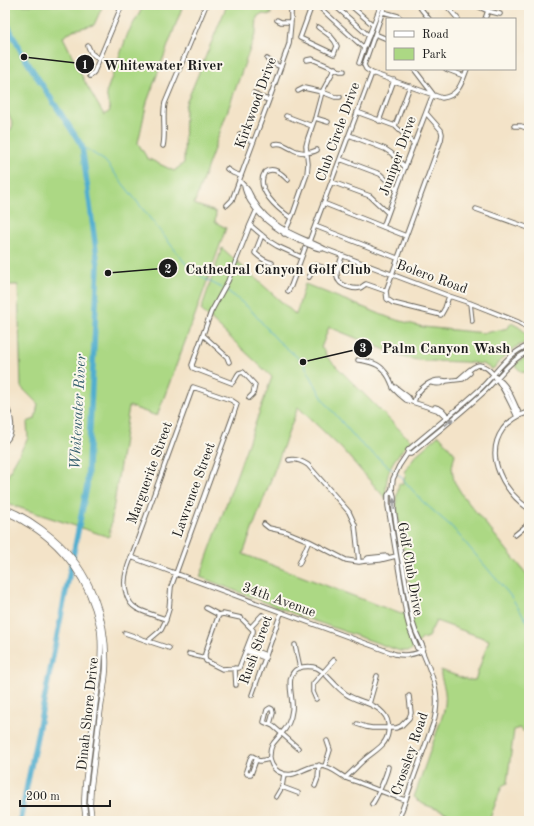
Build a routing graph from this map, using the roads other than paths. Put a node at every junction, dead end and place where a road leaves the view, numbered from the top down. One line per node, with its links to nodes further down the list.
1 (122, 5): 30 (street)
2 (206, 5): 66 (street)
3 (291, 5): 22 (street, Kirkwood Drive)
4 (312, 5): 24 (street)
5 (317, 5): 29 (street)
6 (334, 5): 26 (street)
7 (350, 5): 23 (street)
8 (381, 5): 23 (street)
9 (385, 5): 15 (street)
10 (418, 5): 18 (street)
11 (446, 5): 19 (street)
12 (475, 5): 14 (street)
13 (490, 5): 14 (street)
14 (488, 11): 16 (street); 20 (street)
15 (383, 12): 17 (street); 25 (street)
16 (500, 14)
17 (400, 18)
18 (428, 18)
19 (457, 18)
20 (485, 18)
21 (277, 20): 22 (street)
22 (291, 22): 34 (street, Kirkwood Drive)
23 (373, 25): 26 (street)
24 (318, 27)
25 (375, 34): 27 (street); 40 (street)
26 (369, 36): 29 (street)
27 (386, 39)
28 (88, 46): 30 (street)
29 (364, 48): 33 (street)
30 (99, 59): 41 (street)
31 (267, 59): 34 (street)
32 (307, 60): 35 (street)
33 (359, 63)
34 (281, 66): 50 (street, Kirkwood Drive)
35 (335, 68): 39 (street); 46 (street)
36 (415, 70): 48 (street)
37 (449, 70): 42 (street)
38 (467, 70): 42 (street, Club Circle Drive)
39 (344, 71)
40 (372, 73): 43 (street, Club Circle Drive); 51 (street, Club Circle Drive)
41 (90, 76)
42 (464, 76): 48 (street, Club Circle Drive)
43 (394, 80): 44 (street, Club Circle Drive); 55 (street)
44 (410, 86): 48 (street, Club Circle Drive); 58 (street)
45 (298, 90): 46 (street)
46 (322, 92): 49 (street); 54 (street)
47 (254, 93): 50 (street)
48 (433, 94): 52 (street, Juniper Drive)
49 (340, 97)
50 (269, 100): 63 (street, Kirkwood Drive)
51 (357, 112): 55 (street); 62 (street, Club Circle Drive)
52 (426, 112): 65 (street, Juniper Drive); 89 (street)
53 (286, 116): 57 (street)
54 (315, 118): 56 (street); 57 (street)
55 (379, 121): 58 (street)
56 (328, 122)
57 (312, 126): 68 (street)
58 (395, 126): 65 (street)
59 (514, 126): 60 (street)
60 (529, 129)
61 (240, 134): 63 (street)
62 (349, 136): 69 (street, Club Circle Drive); 70 (street)
63 (254, 141): 72 (street, Kirkwood Drive)
64 (274, 144): 68 (street)
65 (414, 144): 70 (street, Juniper Drive)
66 (163, 146)
67 (317, 150): 68 (street)
68 (307, 152): 82 (street)
69 (340, 159): 75 (street, Club Circle Drive); 76 (street)
70 (405, 167): 76 (street, Juniper Drive)
71 (227, 169): 72 (street)
72 (241, 176): 73 (street, Kirkwood Drive)
73 (239, 180): 78 (street, Kirkwood Drive); 79 (street, Bolero Road)
74 (288, 180): 82 (street)
75 (332, 182): 77 (street, Club Circle Drive); 81 (street)
76 (397, 190): 81 (street, Juniper Drive)
77 (323, 203): 84 (street, Club Circle Drive); 85 (street)
78 (227, 205)
79 (257, 209): 83 (street); 87 (street, Bolero Road)
80 (476, 209): 86 (street)
81 (388, 213): 85 (street, Juniper Drive)
82 (291, 218): 87 (street)
83 (250, 225): 88 (street); 105 (street)
84 (315, 226): 90 (street, Club Circle Drive); 94 (street)
85 (383, 226): 89 (street)
86 (529, 228)
87 (285, 232): 92 (street, Bolero Road)
88 (262, 235): 93 (street); 95 (street)
89 (406, 236): 94 (street)
90 (310, 239)
91 (305, 248): 93 (street)
92 (342, 256): 96 (street); 97 (street, Bolero Road)
93 (301, 257): 99 (street)
94 (397, 258): 97 (street)
95 (272, 263)
96 (337, 272): 98 (street); 100 (street)
97 (392, 274): 100 (street); 101 (street, Bolero Road)
98 (308, 277)
99 (288, 291)
100 (386, 291): 101 (street)
101 (449, 296): 102 (street, Bolero Road)
102 (470, 303): 103 (street); 104 (street, Bolero Road)
103 (472, 321)
104 (529, 331)
105 (203, 335): 109 (street); 113 (street)
106 (529, 345): 110 (street, Golf Club Drive)
107 (529, 351): 111 (street, Golf Club Drive)
108 (358, 360): 114 (street)
109 (230, 362)
110 (493, 375): 111 (street); 114 (street); 118 (street, Golf Club Drive)
111 (496, 378): 117 (street); 120 (street, Golf Club Drive, one-way to 111)
112 (190, 396): 133 (street, Marguerite Street); 136 (street, Lawrence Street)
113 (249, 398)
114 (414, 402): 118 (street)
115 (5, 405): 119 (street)
116 (529, 412): 117 (street)
117 (518, 416): 124 (street)
118 (447, 417): 120 (street, Golf Club Drive)
119 (5, 442)
120 (407, 454): 122 (street, Golf Club Drive)
121 (289, 460): 134 (street)
122 (392, 488): 131 (street, Golf Club Drive, one-way to 122); 132 (street, Golf Club Drive)
123 (5, 508): 126 (main road, Dinah Shore Drive)
124 (529, 509)
125 (5, 512): 126 (main road, Dinah Shore Drive)
126 (12, 513): 142 (main road, Dinah Shore Drive)
127 (529, 521): 129 (street)
128 (264, 524): 130 (street)
129 (515, 535)
130 (309, 541): 134 (street); 135 (street)
131 (401, 555): 132 (street); 149 (street, Golf Club Drive)
132 (396, 556): 134 (street); 149 (street, Golf Club Drive)
133 (131, 557): 136 (street, 34th Avenue); 141 (street, Marguerite Street)
134 (359, 562)
135 (299, 564)
136 (176, 574): 138 (street, 34th Avenue); 141 (street, Lawrence Street)
137 (206, 608): 139 (street)
138 (281, 613): 149 (street, 34th Avenue); 151 (street, Rush Street)
139 (219, 615): 143 (street); 152 (street)
140 (262, 615): 143 (street)
141 (166, 619): 145 (street)
142 (101, 626): 184 (main road, Dinah Shore Drive); 185 (main road, Dinah Shore Drive)
143 (250, 627): 148 (street)
144 (125, 633): 145 (street)
145 (148, 641): 147 (street)
146 (295, 645): 155 (street)
147 (169, 648)
148 (246, 650): 151 (street); 154 (street)
149 (422, 651): 156 (street, Golf Club Drive)
150 (189, 654): 152 (street)
151 (266, 656): 160 (street, Rush Street)
152 (205, 658): 154 (street)
153 (334, 660): 157 (street)
154 (236, 668): 159 (street)
155 (300, 668): 157 (street); 167 (street)
156 (429, 670): 182 (street, Crossley Road)
157 (323, 672): 162 (street); 163 (street)
158 (377, 676): 163 (street)
159 (236, 685)
160 (252, 695)
161 (409, 696): 166 (street)
162 (316, 699)
163 (369, 704): 166 (street)
164 (270, 724): 167 (street)
165 (357, 724): 166 (street)
166 (388, 728): 176 (street)
167 (282, 734): 169 (street); 170 (street)
168 (326, 741): 173 (street)
169 (298, 748)
170 (270, 759): 171 (street); 175 (street)
171 (256, 760): 171 (street)
172 (319, 765): 173 (street); 175 (street); 177 (street)
173 (326, 766): 176 (street)
174 (388, 767): 179 (street)
175 (284, 774): 178 (street)
176 (345, 778): 179 (street)
177 (315, 786)
178 (282, 787): 180 (street); 181 (street)
179 (379, 790): 182 (street); 183 (street)
180 (298, 793)
181 (276, 797)
182 (405, 800): 186 (street, Crossley Road)
183 (372, 804)
184 (86, 821)
185 (92, 821)
186 (398, 821)

